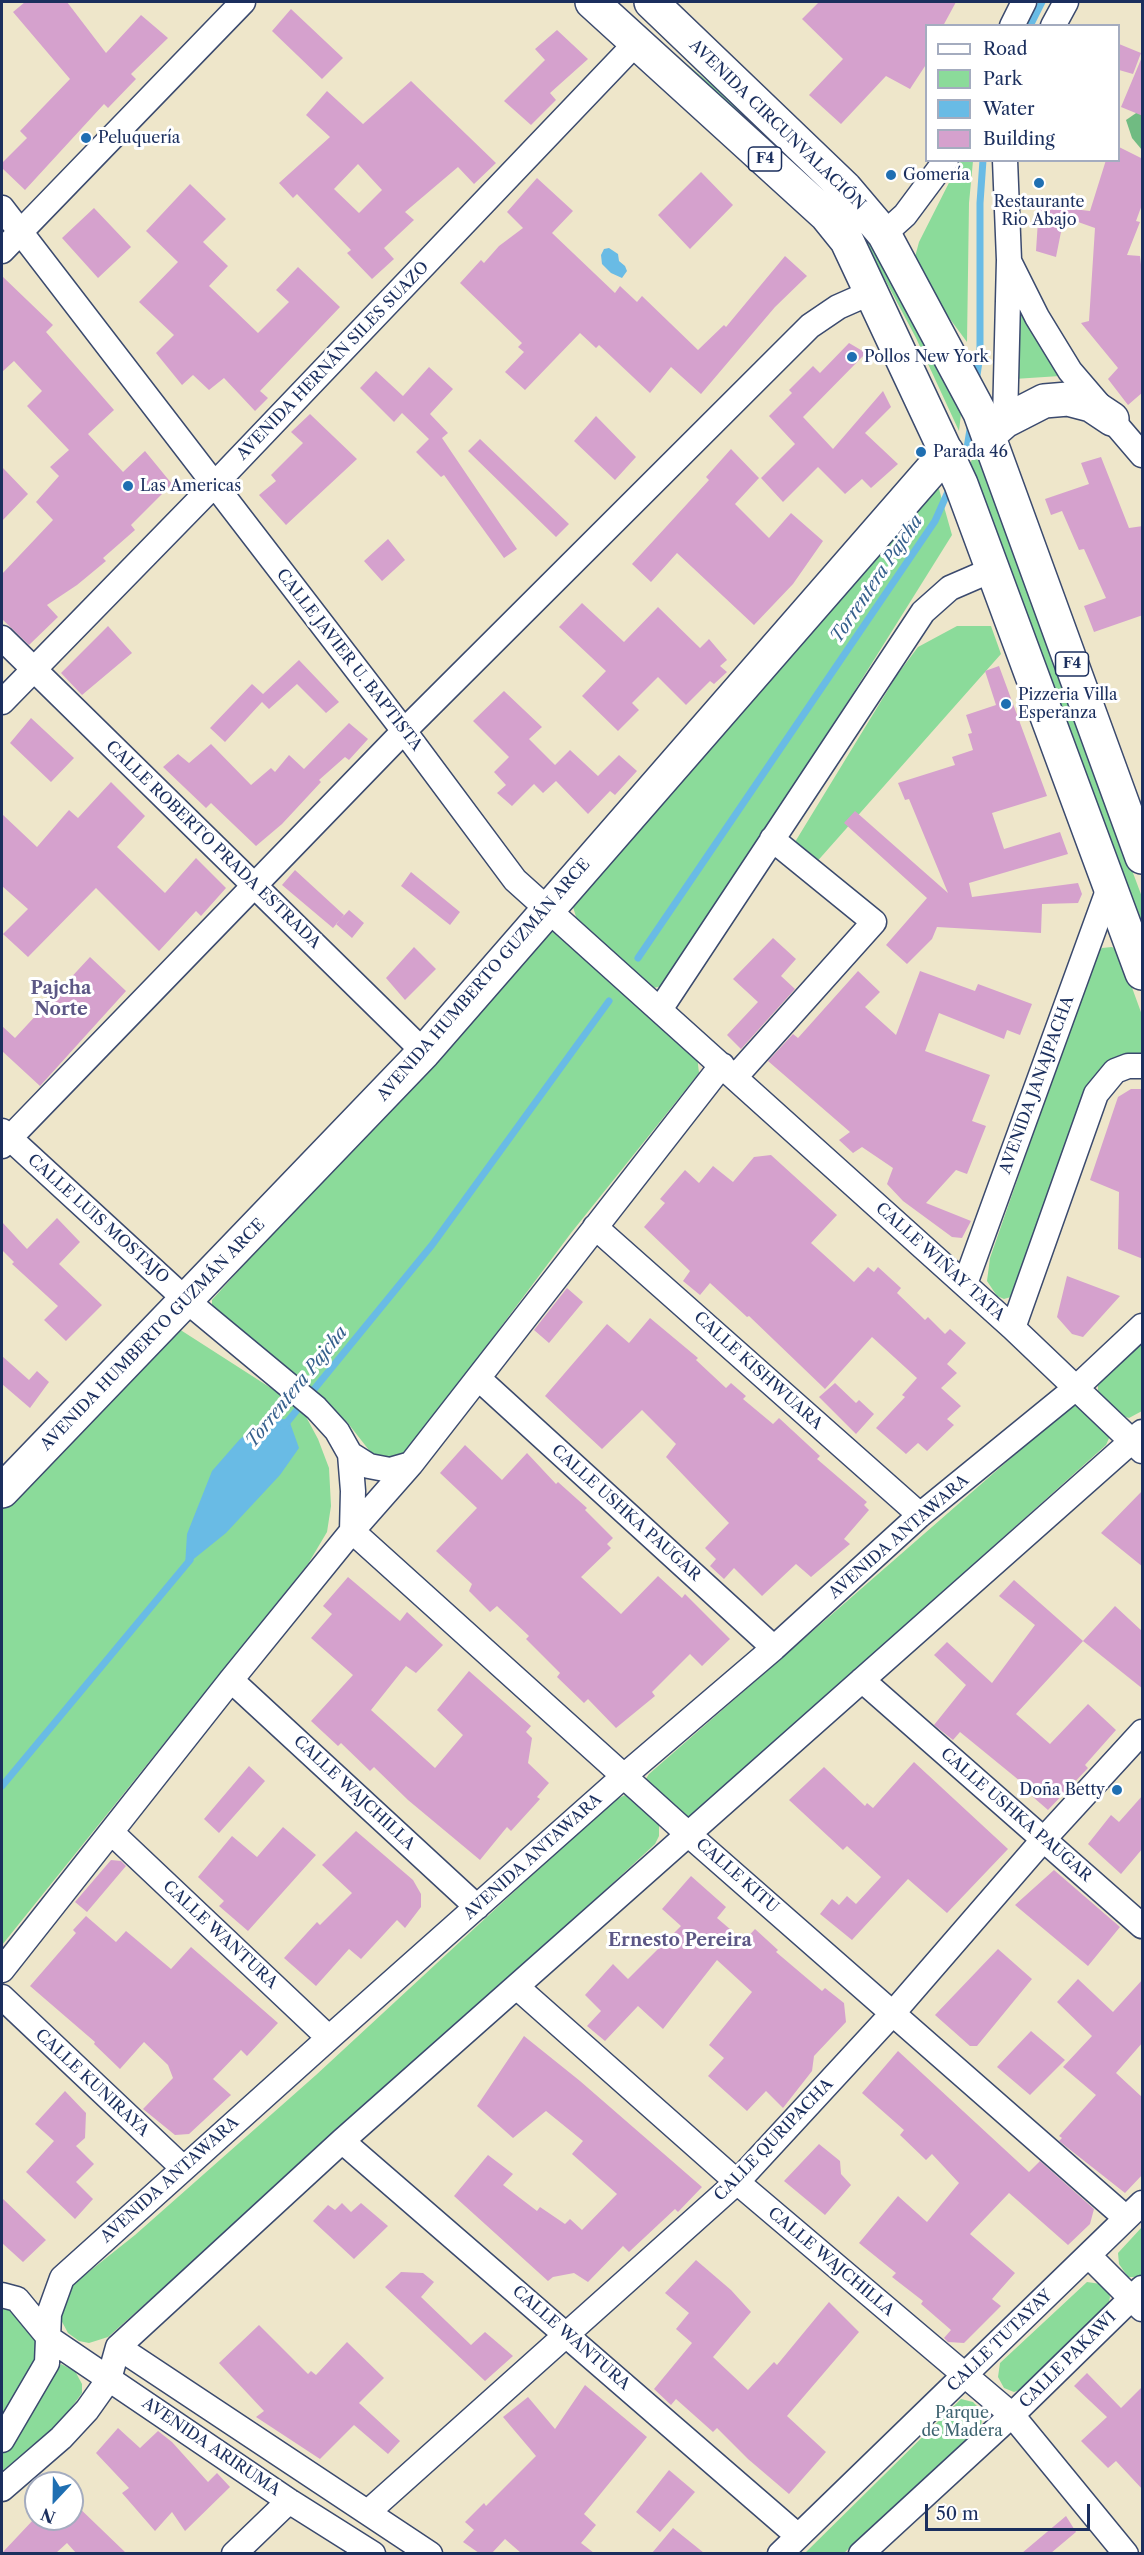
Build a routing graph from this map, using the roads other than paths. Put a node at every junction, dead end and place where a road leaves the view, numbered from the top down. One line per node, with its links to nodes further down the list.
1 (243, 2): 12 (street)
2 (592, 2): 8 (main road, AVENIDA CIRCUNVALACIÓN / F4)
3 (1024, 2): 6 (street)
4 (1066, 2): 7 (street)
5 (664, 6): 13 (main road, AVENIDA CIRCUNVALACIÓN / F4)
6 (1013, 24)
7 (1054, 24)
8 (636, 43): 16 (main road, AVENIDA CIRCUNVALACIÓN / F4); 21 (street, AVENIDA HERNÁN SILES SUAZO)
9 (945, 162): 13 (street)
10 (1005, 162): 15 (street)
11 (2, 208): 12 (street, CALLE JAVIER U. BAPTISTA)
12 (20, 232): 14 (street); 21 (street, CALLE JAVIER U. BAPTISTA)
13 (884, 234): 18 (main road, AVENIDA CIRCUNVALACIÓN / F4)
14 (2, 251)
15 (1009, 260): 17 (street); 18 (street)
16 (872, 292): 20 (main road, AVENIDA CIRCUNVALACIÓN / F4); 26 (street)
17 (1112, 419): 18 (main road); 19 (street)
18 (991, 423): 28 (main road, AVENIDA CIRCUNVALACIÓN / F4)
19 (1143, 455)
20 (953, 465): 22 (main road, AVENIDA CIRCUNVALACIÓN / F4); 31 (main road, AVENIDA HUMBERTO GUZMÁN ARCE)
21 (214, 485): 24 (street, AVENIDA HERNÁN SILES SUAZO); 26 (street, CALLE JAVIER U. BAPTISTA)
22 (994, 569): 27 (street); 30 (main road, AVENIDA CIRCUNVALACIÓN / F4)
23 (2, 638): 24 (street, CALLE ROBERTO PRADA ESTRADA)
24 (33, 669): 25 (street, AVENIDA HERNÁN SILES SUAZO); 29 (street, CALLE ROBERTO PRADA ESTRADA)
25 (2, 702)
26 (404, 730): 29 (street); 31 (street, CALLE JAVIER U. BAPTISTA)
27 (772, 840): 33 (street); 36 (street)
28 (1143, 857)
29 (254, 884): 34 (street, CALLE ROBERTO PRADA ESTRADA); 37 (street)
30 (1110, 885): 32 (main road, AVENIDA CIRCUNVALACIÓN / F4); 39 (street, AVENIDA JANAJPACHA)
31 (548, 909): 33 (street, CALLE JAVIER U. BAPTISTA); 34 (main road, AVENIDA HUMBERTO GUZMÁN ARCE)
32 (1143, 973)
33 (661, 1008): 36 (street, CALLE JAVIER U. BAPTISTA)
34 (424, 1052): 40 (main road, AVENIDA HUMBERTO GUZMÁN ARCE)
35 (1143, 1066): 42 (street)
36 (729, 1070): 38 (street); 39 (street, CALLE WIÑAY TATA)
37 (4, 1139): 40 (street, CALLE LUIS MOSTAJO)
38 (596, 1227): 43 (street); 49 (street, CALLE KISHWUARA)
39 (965, 1284): 42 (street, CALLE WIÑAY TATA)
40 (187, 1301): 46 (street, CALLE LUIS MOSTAJO); 48 (main road, AVENIDA HUMBERTO GUZMÁN ARCE)
41 (1143, 1326): 44 (street, AVENIDA ANTAWARA)
42 (1013, 1328): 44 (street, CALLE WIÑAY TATA)
43 (478, 1378): 47 (street); 51 (street, CALLE USHKA PAUGAR)
44 (1077, 1387): 45 (street, CALLE WIÑAY TATA); 49 (street, AVENIDA ANTAWARA)
45 (1139, 1441): 53 (street)
46 (350, 1454): 47 (street); 50 (street, CALLE LUIS MOSTAJO)
47 (411, 1464): 50 (street)
48 (2, 1491)
49 (920, 1515): 51 (street, AVENIDA ANTAWARA)
50 (352, 1530): 52 (street); 55 (street, CALLE KITU)
51 (774, 1648): 55 (street, AVENIDA ANTAWARA)
52 (231, 1680): 56 (street); 59 (street, CALLE WAJCHILLA)
53 (862, 1680): 57 (street); 58 (street, CALLE USHKA PAUGAR)
54 (1143, 1732): 58 (street, CALLE QURIPACHA)
55 (624, 1776): 57 (street, CALLE KITU); 59 (street, AVENIDA ANTAWARA)
56 (111, 1832): 61 (street); 65 (street, CALLE WANTURA)
57 (688, 1834): 62 (street); 64 (street, CALLE KITU)
58 (1043, 1840): 60 (street, CALLE USHKA PAUGAR); 64 (street, CALLE QURIPACHA)
59 (477, 1907): 65 (street, AVENIDA ANTAWARA)
60 (1143, 1926)
61 (2, 1970)
62 (518, 1988): 66 (street); 68 (street, CALLE WAJCHILLA)
63 (2, 1998): 67 (street, CALLE KUNIRAYA)
64 (893, 2013): 68 (street, CALLE QURIPACHA); 69 (street, CALLE KITU)
65 (329, 2038): 67 (street, AVENIDA ANTAWARA)
66 (342, 2141): 74 (street, CALLE WANTURA); 76 (street)
67 (183, 2168): 71 (street, AVENIDA ANTAWARA)
68 (737, 2182): 74 (street, CALLE QURIPACHA); 77 (street, CALLE WAJCHILLA)
69 (1134, 2211): 70 (street, CALLE TUTAYAY)
70 (1089, 2256): 73 (street); 77 (street, CALLE TUTAYAY)
71 (62, 2278): 72 (street); 75 (street, AVENIDA ANTAWARA)
72 (9, 2297): 75 (street, AVENIDA ARIRUMA)
73 (1139, 2298): 79 (street, CALLE PAKAWI)
74 (567, 2334): 83 (street, CALLE QURIPACHA); 84 (street, CALLE WANTURA)
75 (50, 2339): 78 (street, AVENIDA ARIRUMA); 80 (street, AVENIDA ANTAWARA)
76 (118, 2347): 78 (street); 83 (street, AVENIDA ARIRUMA)
77 (966, 2374): 79 (street, CALLE WAJCHILLA); 84 (street, CALLE TUTAYAY)
78 (109, 2379): 81 (street); 82 (street, AVENIDA ARIRUMA)
79 (1012, 2415): 89 (street, CALLE PAKAWI); 90 (street, CALLE WAJCHILLA)
80 (2, 2440)
81 (2, 2489)
82 (289, 2500): 85 (street); 86 (street, AVENIDA ARIRUMA)
83 (368, 2512): 87 (street, AVENIDA ARIRUMA)
84 (798, 2535): 88 (street, CALLE TUTAYAY)
85 (234, 2553)
86 (373, 2553)
87 (430, 2553)
88 (780, 2553)
89 (861, 2553)
90 (1126, 2553)

